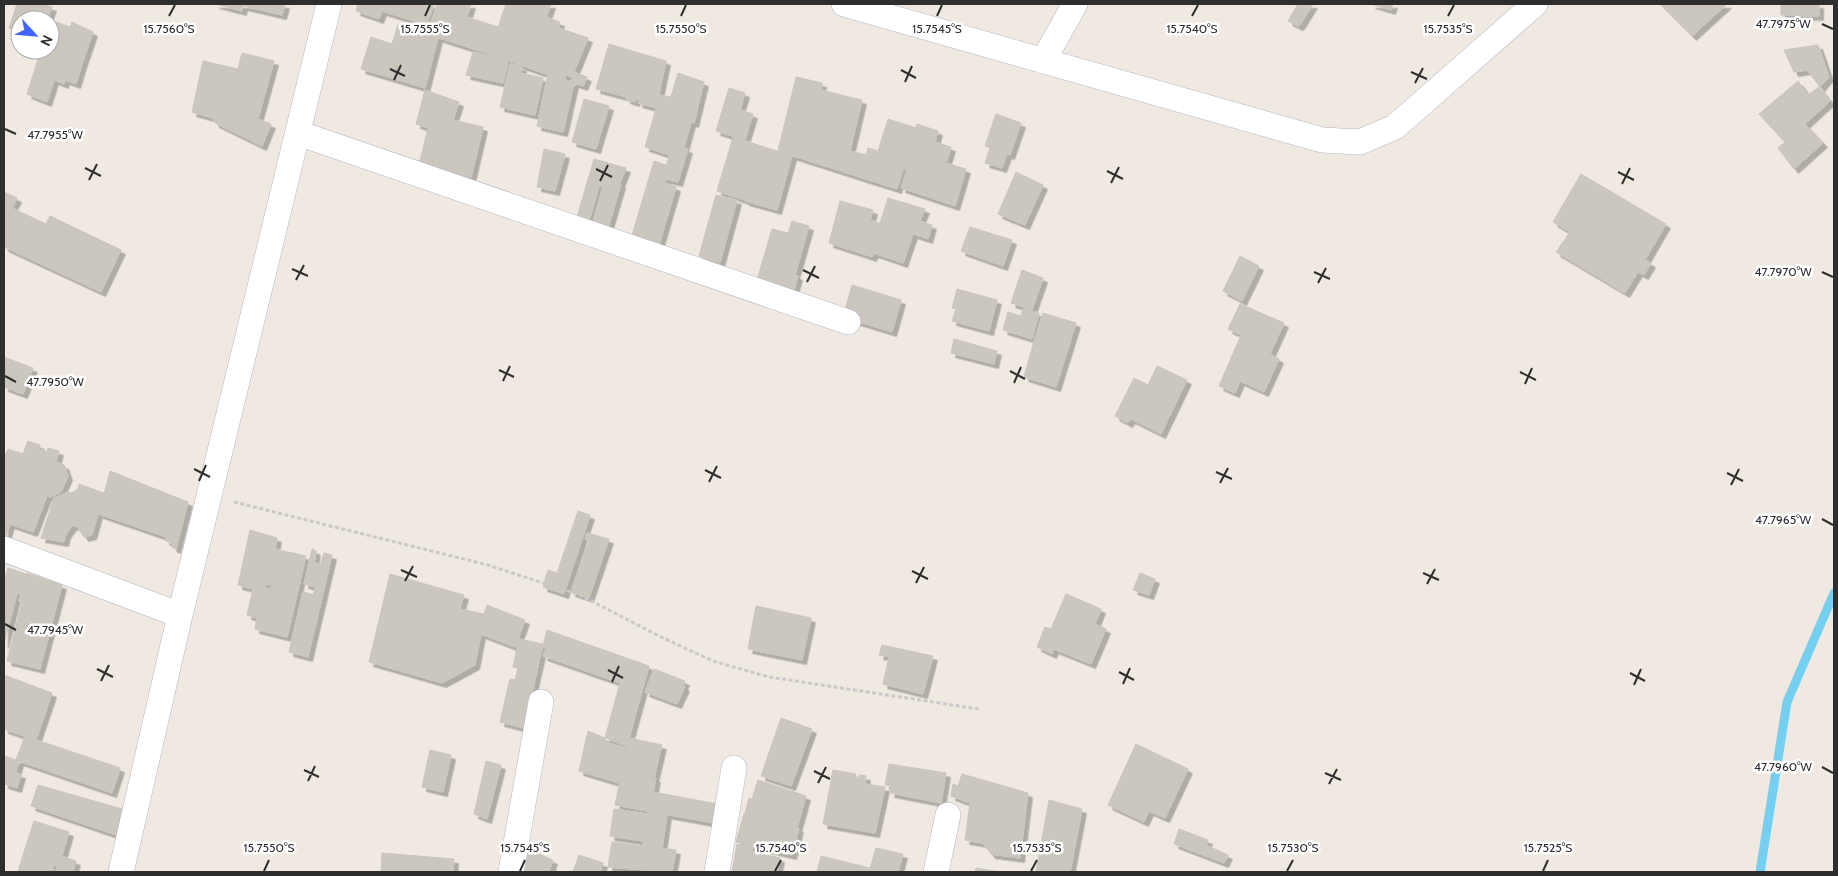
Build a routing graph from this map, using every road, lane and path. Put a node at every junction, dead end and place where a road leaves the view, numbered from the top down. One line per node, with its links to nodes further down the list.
1 (329, 4): 6 (street)
2 (844, 4): 5 (street)
3 (1075, 4): 5 (street)
4 (1535, 4): 5 (street)
5 (1043, 61)
6 (298, 133): 7 (street); 8 (street)
7 (848, 322)
8 (209, 496): 10 (street); 12 (path)
9 (4, 549): 10 (street)
10 (180, 614): 15 (street)
11 (541, 702): 16 (street)
12 (979, 709)
13 (734, 768): 17 (street)
14 (948, 815): 18 (street)
15 (121, 872)
16 (511, 872)
17 (717, 872)
18 (936, 872)

